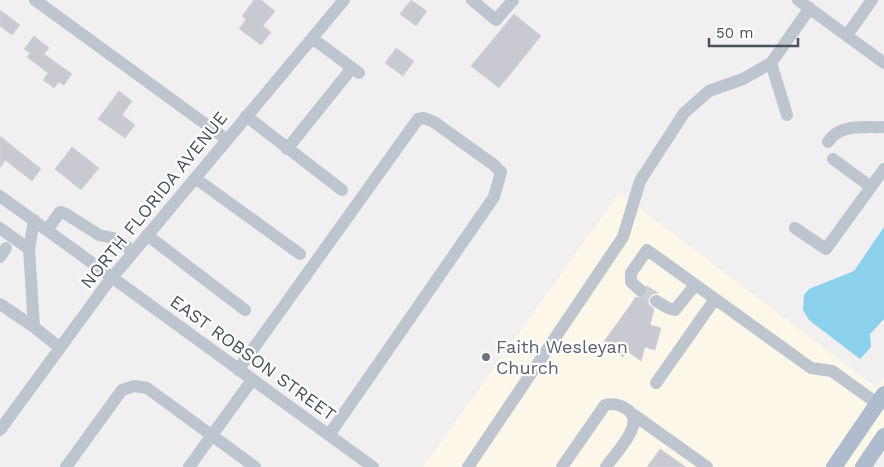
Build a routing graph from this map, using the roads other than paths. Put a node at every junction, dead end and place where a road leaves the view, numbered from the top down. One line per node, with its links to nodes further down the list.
1 (35, 0): 15 (street)
2 (344, 0): 9 (street, NORTH FLORIDA AVENUE)
3 (472, 0): 4 (street)
4 (513, 0)
5 (798, 0): 7 (street)
6 (872, 0): 8 (street)
7 (810, 8): 8 (street); 10 (street)
8 (847, 36): 11 (street)
9 (312, 38): 13 (street, NORTH FLORIDA AVENUE); 17 (street)
10 (771, 63): 12 (street); 54 (street)
11 (884, 63)
12 (787, 115)
13 (246, 116): 15 (street, NORTH FLORIDA AVENUE); 17 (street)
14 (884, 127): 16 (street)
15 (226, 139): 20 (street, NORTH FLORIDA AVENUE)
16 (828, 142)
17 (288, 149): 22 (street)
18 (833, 159): 21 (street)
19 (884, 168): 21 (street)
20 (195, 178): 28 (street, NORTH FLORIDA AVENUE); 31 (street)
21 (871, 187): 26 (street)
22 (342, 190)
23 (0, 196): 24 (street, EAST ROBSON STREET)
24 (34, 220): 27 (street, EAST ROBSON STREET); 29 (street)
25 (0, 228): 29 (street)
26 (796, 228)
27 (47, 230): 30 (street); 32 (street, EAST ROBSON STREET)
28 (147, 235): 30 (street, NORTH FLORIDA AVENUE); 38 (street)
29 (29, 249): 39 (street)
30 (133, 252): 32 (street, NORTH FLORIDA AVENUE)
31 (300, 254)
32 (112, 277): 40 (street, NORTH FLORIDA AVENUE); 41 (street, EAST ROBSON STREET)
33 (695, 285): 34 (street); 35 (street); 36 (street)
34 (640, 290)
35 (715, 299): 43 (street); 44 (street)
36 (656, 301)
37 (0, 304): 39 (street)
38 (245, 310)
39 (34, 327): 40 (street)
40 (60, 348): 46 (street, NORTH FLORIDA AVENUE)
41 (238, 370): 42 (street, EAST ROBSON STREET); 47 (street)
42 (252, 380): 47 (street, EAST ROBSON STREET); 48 (street)
43 (656, 383)
44 (881, 399): 58 (main road)
45 (634, 415): 55 (street); 56 (street); 57 (street)
46 (0, 430)
47 (329, 435): 53 (street, EAST ROBSON STREET)
48 (212, 436): 50 (street); 51 (street); 52 (street)
49 (884, 436): 59 (main road)
50 (66, 467)
51 (189, 467)
52 (255, 467)
53 (373, 467)
54 (468, 467)
55 (562, 467)
56 (606, 467)
57 (708, 467)
58 (834, 467)
59 (863, 467)

